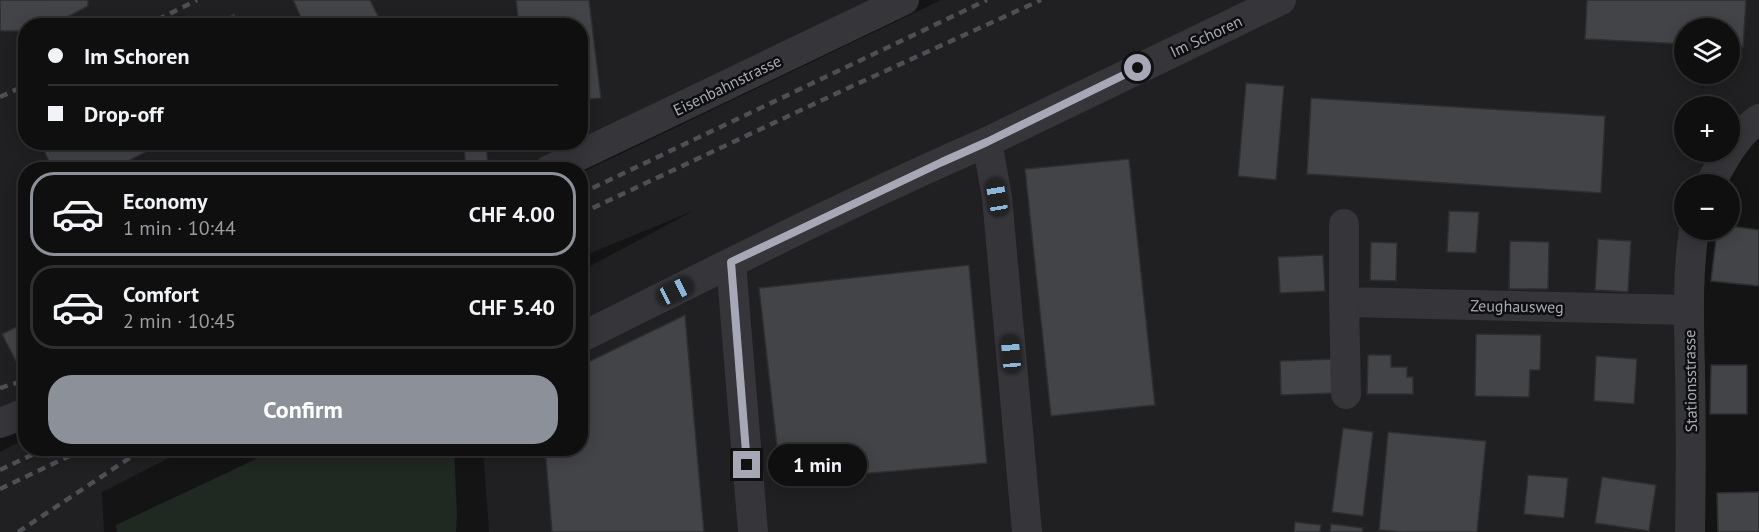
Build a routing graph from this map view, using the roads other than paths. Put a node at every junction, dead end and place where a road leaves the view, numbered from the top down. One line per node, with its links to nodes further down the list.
1 (904, 0): 5 (street, Eisenbahnstrasse)
2 (1281, 0): 4 (street, Im Schoren)
3 (1759, 119): 6 (street)
4 (987, 142): 9 (street, Im Schoren); 17 (street)
5 (566, 162)
6 (1716, 174)
7 (1344, 224): 10 (street)
8 (1693, 240): 11 (street, Stationsstrasse)
9 (731, 262): 12 (street, Im Schoren); 16 (street)
10 (1344, 302): 11 (street, Zeughausweg); 13 (street)
11 (1689, 310): 18 (street, Stationsstrasse)
12 (588, 334)
13 (1346, 394)
14 (18, 416): 15 (street)
15 (0, 423)
16 (753, 532)
17 (1027, 532)
18 (1690, 532)

